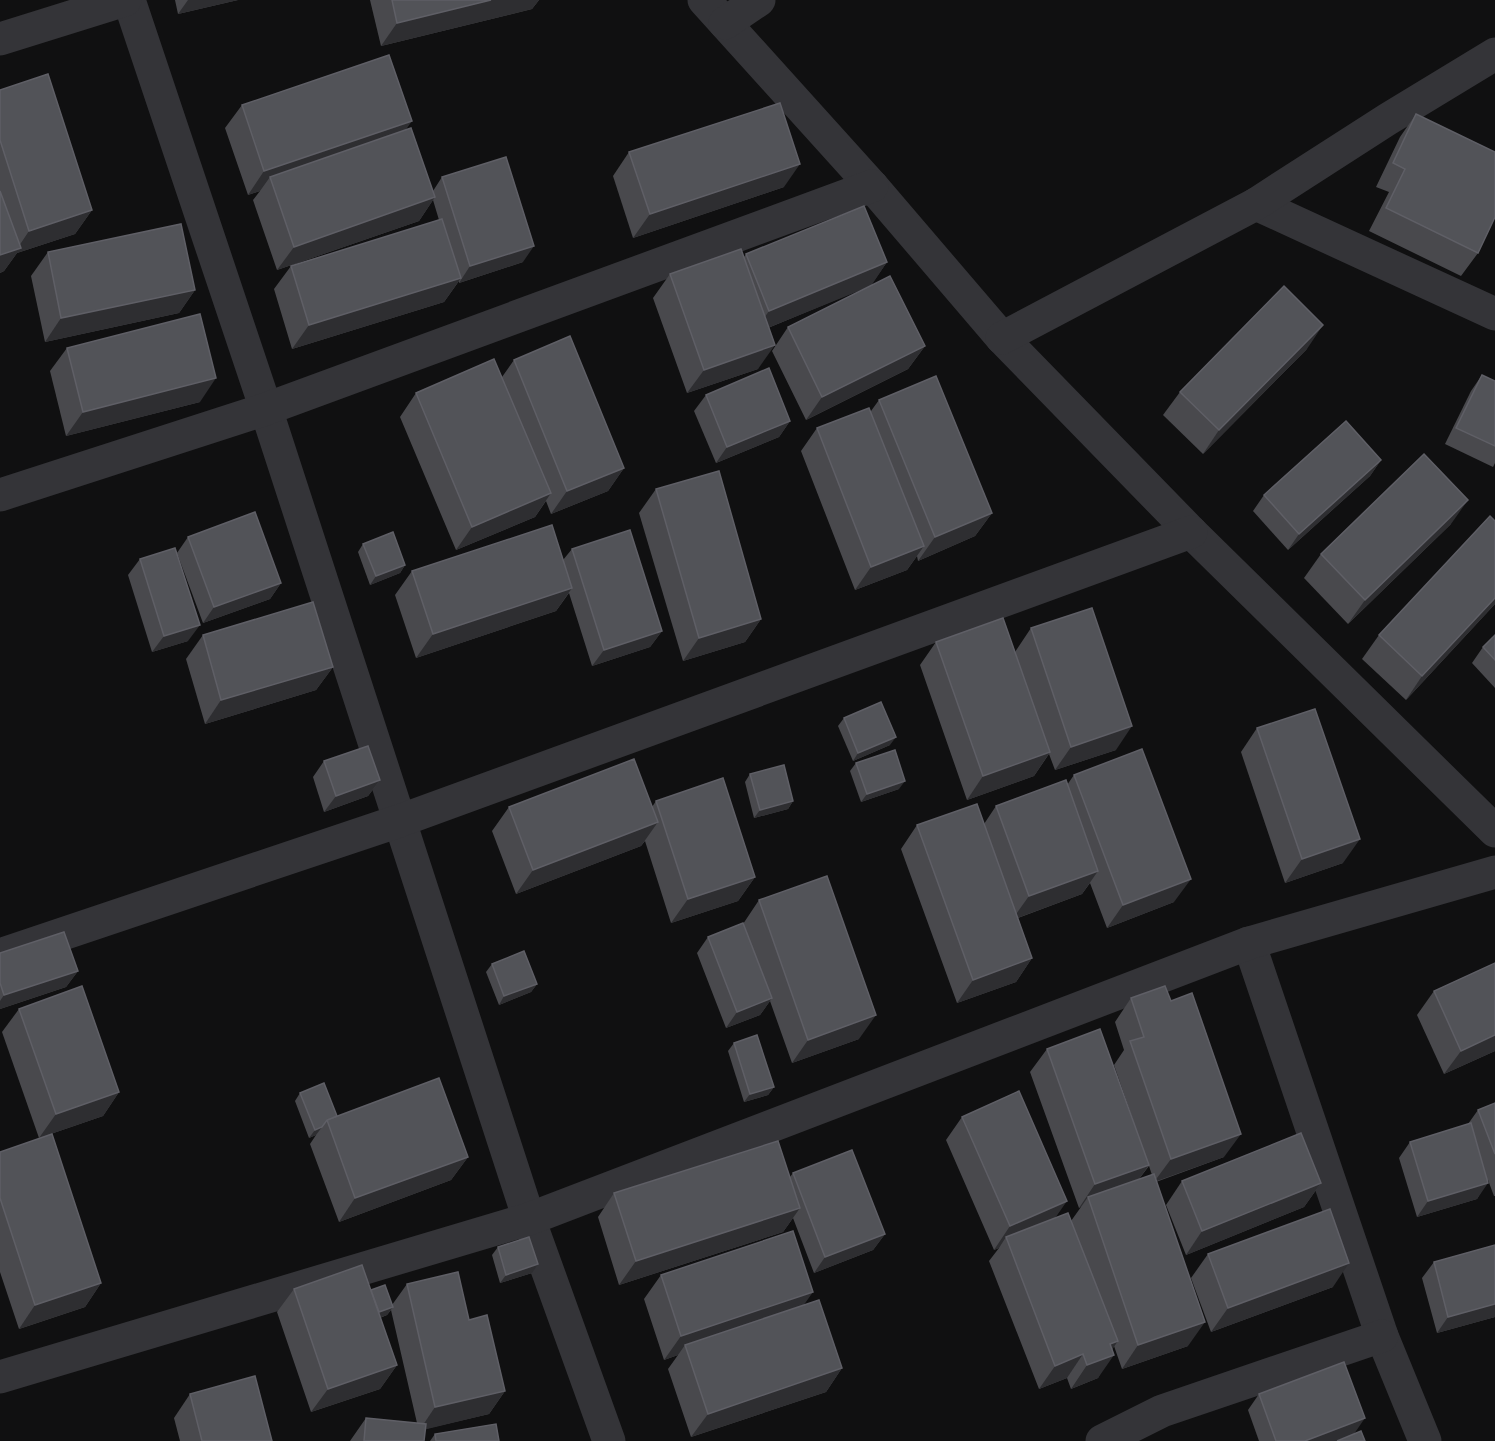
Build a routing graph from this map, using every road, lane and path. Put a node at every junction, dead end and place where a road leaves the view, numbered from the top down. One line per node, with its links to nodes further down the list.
1 (127, 0): 4 (street); 10 (street)
2 (759, 0): 3 (street)
3 (714, 11): 6 (street)
4 (0, 39)
5 (1495, 54): 7 (street)
6 (872, 186): 9 (street); 10 (street)
7 (1256, 204): 8 (street); 9 (street)
8 (1495, 314)
9 (1002, 338): 12 (street)
10 (266, 409): 11 (street); 13 (street)
11 (0, 495)
12 (1191, 532): 13 (street); 14 (street)
13 (399, 821): 17 (street); 18 (street)
14 (1495, 831)
15 (1495, 872): 16 (street)
16 (1249, 943): 18 (street); 19 (street)
17 (0, 955)
18 (528, 1219): 20 (street); 21 (street)
19 (1382, 1336): 22 (street); 23 (street)
20 (0, 1377)
21 (609, 1441)
22 (1102, 1441)
23 (1425, 1441)

